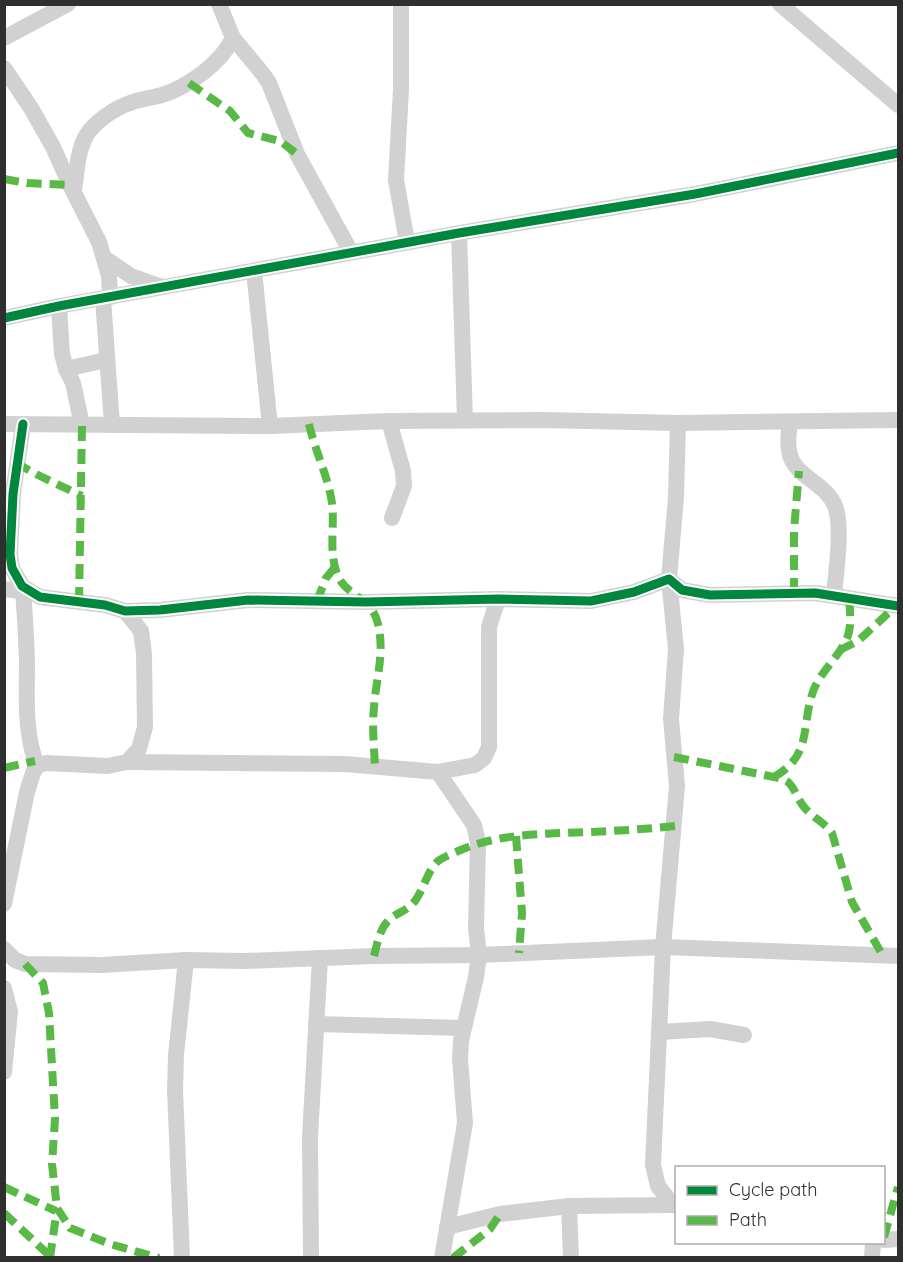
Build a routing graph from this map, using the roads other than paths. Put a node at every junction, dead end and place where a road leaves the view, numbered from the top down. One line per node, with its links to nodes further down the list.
1 (68, 4): 5 (street)
2 (219, 4): 6 (street)
3 (401, 4): 12 (street)
4 (780, 4): 8 (street)
5 (4, 38)
6 (233, 38): 10 (street); 13 (street)
7 (4, 68): 10 (street)
8 (898, 105)
9 (898, 153): 11 (street)
10 (74, 190): 14 (street)
11 (459, 233): 12 (street); 22 (street)
12 (407, 242): 13 (street)
13 (351, 252): 15 (street)
14 (106, 259): 16 (street); 17 (street)
15 (254, 271): 16 (street); 31 (street)
16 (163, 288): 17 (street)
17 (107, 298): 18 (street); 20 (street)
18 (59, 306): 19 (street); 21 (street)
19 (4, 318)
20 (106, 360): 21 (street); 30 (street)
21 (66, 369): 29 (street)
22 (465, 420): 24 (street); 26 (street)
23 (898, 420): 25 (street)
24 (389, 421): 31 (street); 32 (street)
25 (790, 422): 26 (street); 37 (street)
26 (678, 423): 34 (street)
27 (4, 424): 28 (street)
28 (23, 424): 29 (street); 33 (street)
29 (82, 425): 30 (street)
30 (112, 425): 31 (street)
31 (270, 426)
32 (392, 518)
33 (8, 575): 36 (street)
34 (669, 579): 37 (street); 38 (street); 48 (street)
35 (4, 589): 36 (street)
36 (26, 591): 41 (street); 44 (street)
37 (834, 595): 39 (street)
38 (498, 599): 40 (street); 45 (street)
39 (898, 606)
40 (160, 610): 41 (street); 42 (street)
41 (125, 611): 42 (street)
42 (141, 631): 43 (street)
43 (127, 762): 44 (street); 45 (street)
44 (37, 766): 46 (street)
45 (438, 772): 50 (street)
46 (8, 866): 47 (street)
47 (4, 904)
48 (663, 947): 50 (street); 51 (street); 58 (street)
49 (4, 949): 53 (street)
50 (479, 956): 52 (street); 57 (street)
51 (898, 956)
52 (320, 958): 53 (street); 56 (street)
53 (186, 960): 64 (street)
54 (4, 988): 55 (street)
55 (7, 1011): 60 (street)
56 (316, 1024): 57 (street); 65 (street)
57 (463, 1028): 63 (street)
58 (660, 1032): 59 (street); 62 (street)
59 (744, 1035)
60 (4, 1072)
61 (569, 1206): 62 (street); 63 (street); 67 (street)
62 (675, 1206)
63 (447, 1227): 66 (street)
64 (182, 1257)
65 (311, 1257)
66 (442, 1257)
67 (571, 1257)

